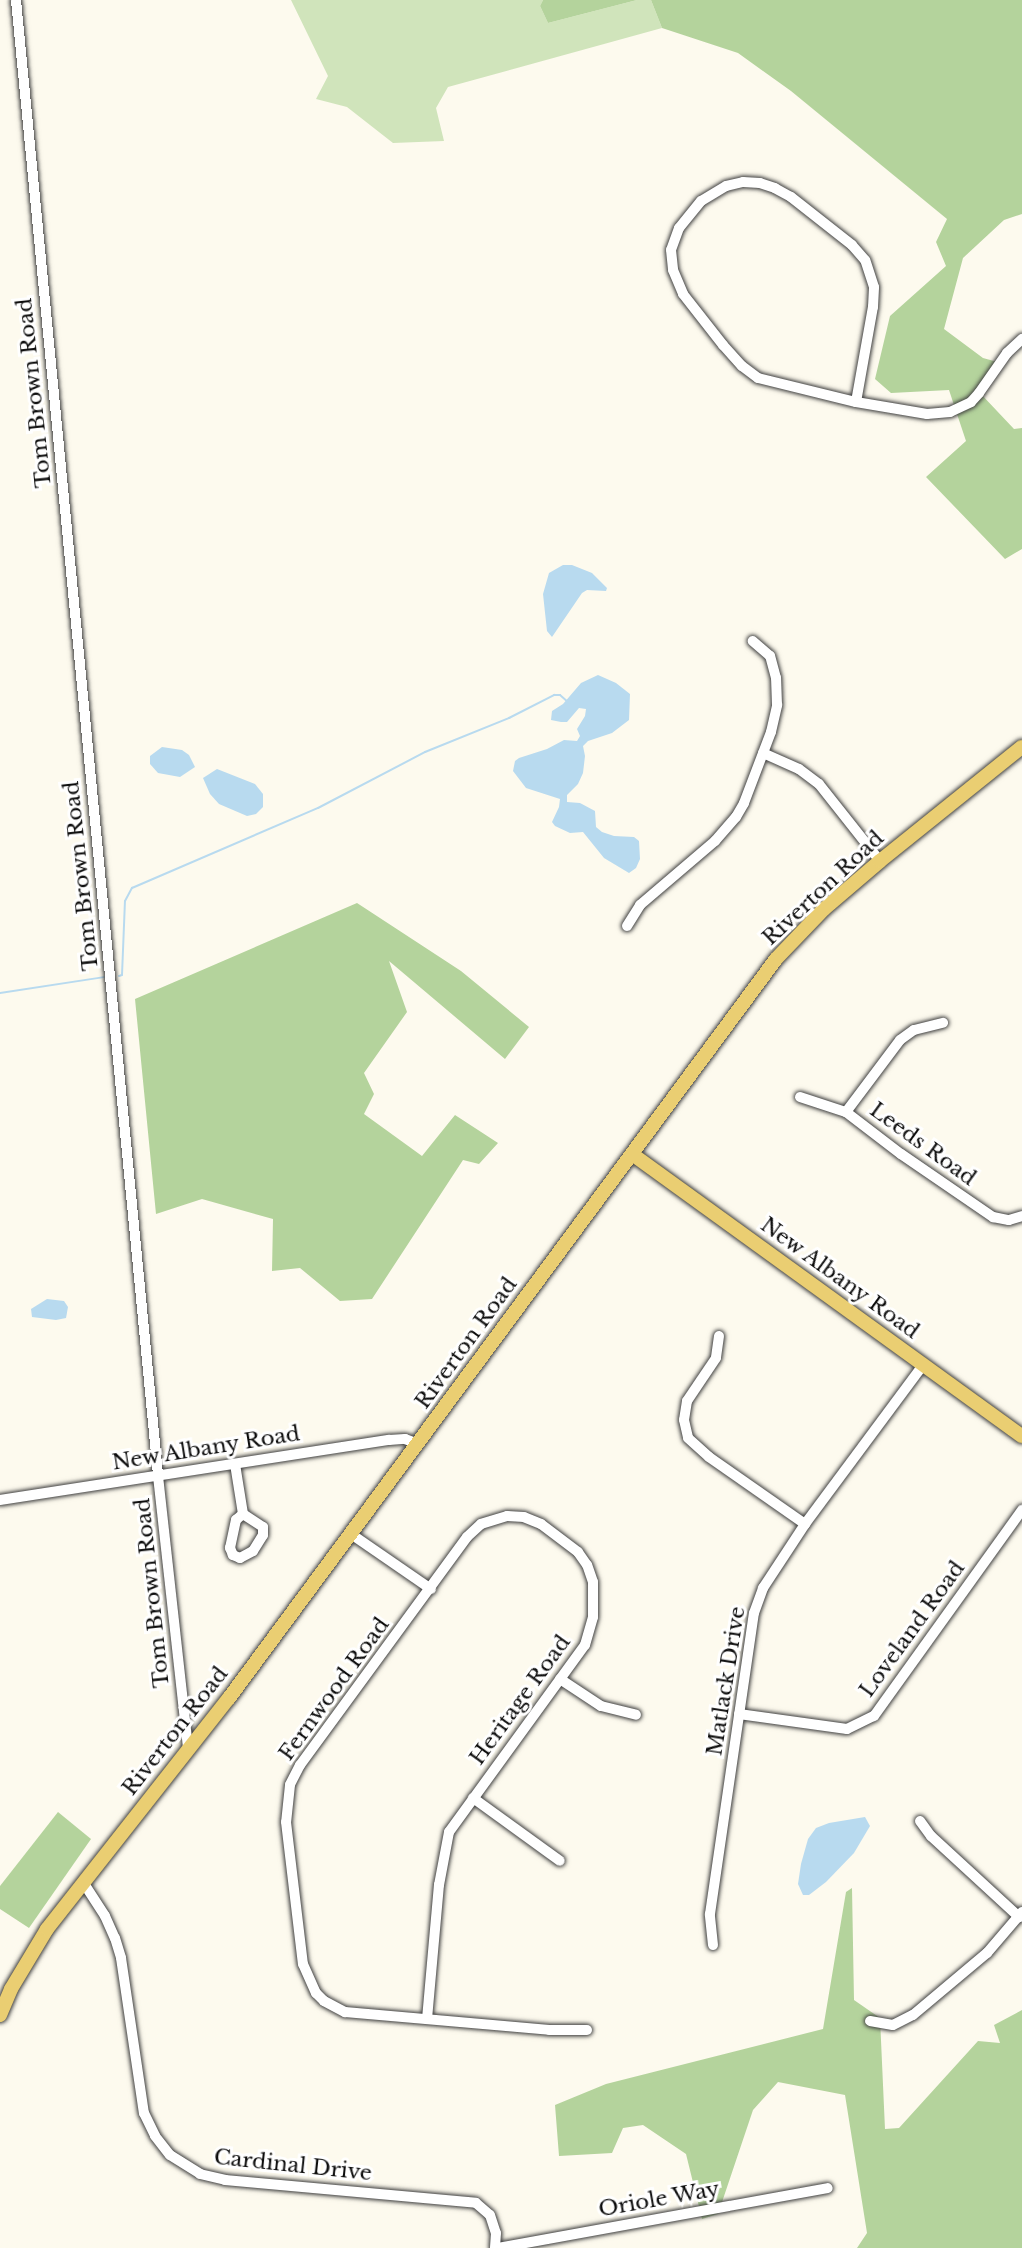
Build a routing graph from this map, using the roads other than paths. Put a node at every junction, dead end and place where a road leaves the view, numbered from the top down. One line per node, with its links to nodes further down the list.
1 (16, 0): 19 (street, Tom Brown Road)
2 (1022, 339): 3 (street)
3 (856, 402): 3 (street)
4 (753, 641): 6 (street)
5 (1022, 747): 7 (main road, Riverton Road)
6 (763, 753): 7 (street); 8 (street)
7 (880, 861): 12 (main road, Riverton Road)
8 (627, 926)
9 (943, 1023): 11 (street)
10 (800, 1097): 11 (street, Leeds Road)
11 (846, 1112): 13 (street, Leeds Road)
12 (633, 1154): 15 (main road, New Albany Road); 17 (main road, Riverton Road)
13 (1022, 1216)
14 (719, 1336): 23 (street)
15 (923, 1365): 16 (main road, New Albany Road); 23 (street, Matlack Drive)
16 (1020, 1431)
17 (418, 1444): 18 (street, New Albany Road); 24 (main road, Riverton Road)
18 (235, 1464): 19 (street, New Albany Road); 22 (street)
19 (158, 1476): 20 (street, New Albany Road); 29 (street, Tom Brown Road)
20 (0, 1500)
21 (1022, 1510): 27 (street, Loveland Road)
22 (243, 1514)
23 (805, 1524): 27 (street, Matlack Drive)
24 (351, 1534): 25 (street); 29 (main road, Riverton Road)
25 (430, 1589): 26 (street, Heritage Road); 37 (street, Fernwood Road)
26 (560, 1679): 28 (street); 30 (street, Heritage Road)
27 (739, 1714): 35 (street, Matlack Drive)
28 (636, 1715)
29 (188, 1749): 33 (main road, Riverton Road)
30 (473, 1798): 32 (street); 37 (street, Heritage Road)
31 (920, 1821): 34 (street)
32 (560, 1861)
33 (83, 1882): 36 (main road, Riverton Road); 41 (street, Cardinal Drive)
34 (1020, 1914): 38 (street)
35 (713, 1945)
36 (0, 2015)
37 (427, 2019): 39 (street, Fernwood Road)
38 (870, 2021)
39 (587, 2030)
40 (828, 2188): 41 (street, Oriole Way)
41 (496, 2248)

